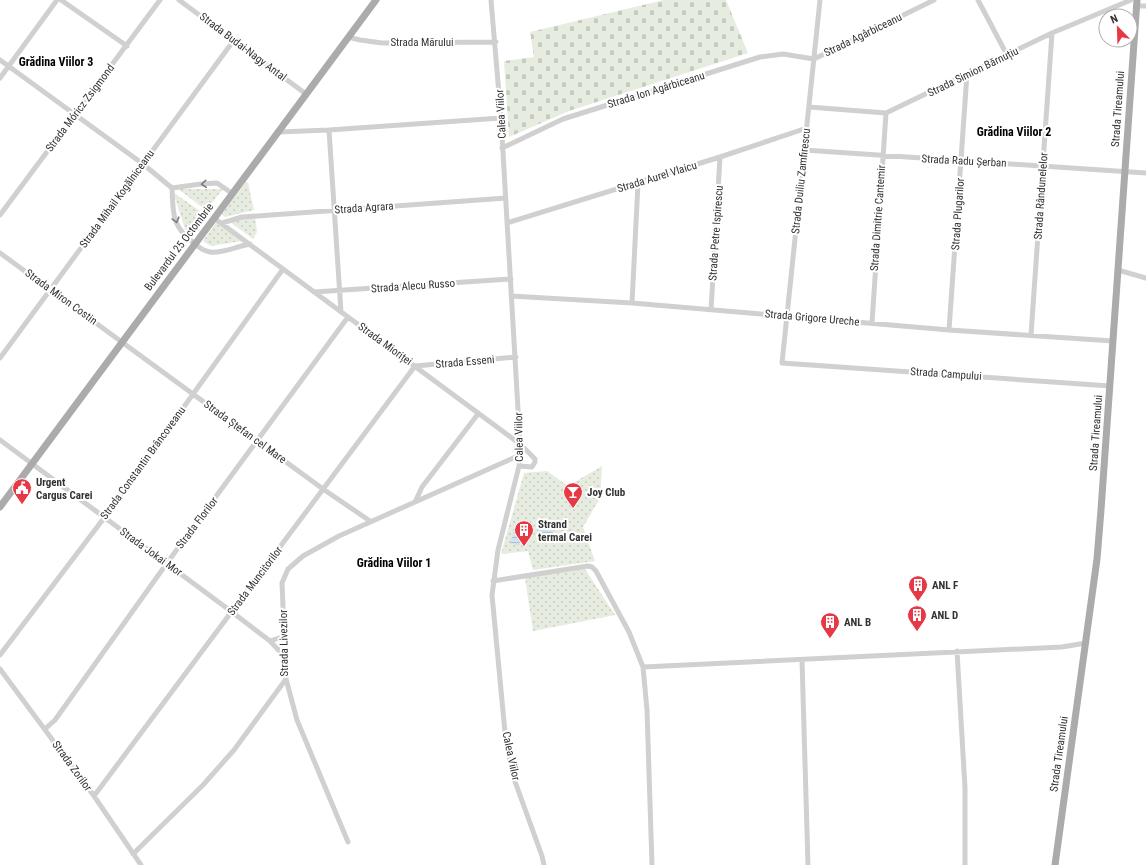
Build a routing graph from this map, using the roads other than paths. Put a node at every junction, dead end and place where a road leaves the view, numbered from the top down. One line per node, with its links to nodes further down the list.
1 (57, 0): 21 (street)
2 (62, 0): 17 (street)
3 (160, 0): 17 (street, Strada Móricz Zsigmond)
4 (179, 0): 15 (street, Strada Budai-Nagy Antal)
5 (376, 0): 14 (main road, Bulevardul 25 Octombrie)
6 (491, 0): 16 (street, Calea Viilor)
7 (820, 0): 19 (street, Strada Duiliu Zamfirescu)
8 (934, 0): 19 (street, Strada Agârbiceanu)
9 (978, 0): 18 (street)
10 (1131, 0): 13 (street, Strada Simion Bărnuțiu)
11 (1137, 3): 12 (street); 39 (main road, Strada Tireamului)
12 (1146, 6)
13 (1052, 33): 18 (street, Strada Simion Bărnuțiu); 38 (street, Strada Rândunelelor)
14 (348, 36): 16 (street, Strada Mărului); 24 (main road, Bulevardul 25 Octombrie)
15 (234, 40): 24 (street, Strada Budai-Nagy Antal); 37 (street, Strada Mihail Kogălniceanu)
16 (496, 42): 28 (street, Calea Viilor)
17 (127, 46): 27 (street, Strada Móricz Zsigmond)
18 (1007, 55): 22 (street, Strada Simion Bărnuțiu)
19 (814, 59): 25 (street, Strada Duiliu Zamfirescu); 32 (street, Strada Ion Agârbiceanu)
20 (0, 60): 21 (street)
21 (9, 66): 23 (street); 27 (street)
22 (966, 74): 26 (street, Strada Simion Bărnuțiu); 36 (street, Strada Plugarilor)
23 (0, 78)
24 (306, 94): 31 (main road, Bulevardul 25 Octombrie)
25 (809, 107): 26 (street); 29 (street, Strada Duiliu Zamfirescu)
26 (886, 113): 34 (street, Strada Dimitrie Cantemir)
27 (75, 115): 37 (street); 46 (street, Strada Móricz Zsigmond)
28 (501, 118): 30 (street); 32 (street, Calea Viilor)
29 (807, 128): 33 (street, Strada Duiliu Zamfirescu); 35 (street, Strada Aurel Vlaicu)
30 (329, 130): 31 (street); 45 (street)
31 (279, 132): 43 (main road, Bulevardul 25 Octombrie)
32 (502, 148): 44 (street, Calea Viilor)
33 (804, 150): 34 (street, Strada Radu Șerban); 64 (street, Strada Duiliu Zamfirescu)
34 (882, 156): 36 (street, Strada Radu Șerban); 66 (street, Strada Dimitrie Cantemir)
35 (720, 157): 41 (street, Strada Aurel Vlaicu); 62 (street, Strada Petre Ispirescu)
36 (962, 160): 38 (street, Strada Radu Șerban); 67 (street, Strada Plugarilor)
37 (143, 164): 42 (street); 57 (street, Strada Mihail Kogălniceanu)
38 (1043, 165): 39 (street, Strada Radu Șerban); 68 (street, Strada Rândunelelor)
39 (1124, 173): 40 (street, Strada Radu Șerban); 54 (main road, Strada Tireamului)
40 (1146, 174)
41 (638, 183): 49 (street, Strada Aurel Vlaicu); 61 (street)
42 (172, 188): 43 (street, one-way to 42); 50 (street, one-way to 50)
43 (233, 194): 47 (main road, Bulevardul 25 Octombrie)
44 (506, 198): 45 (street, Strada Agrara); 49 (street, Calea Viilor)
45 (336, 209): 48 (street, Strada Agrara); 58 (street)
46 (0, 215)
47 (214, 218): 48 (street, Strada Mioriței); 50 (main road, Bulevardul 25 Octombrie)
48 (222, 223): 51 (street, Strada Mioriței)
49 (507, 223): 56 (street, Calea Viilor)
50 (195, 244): 51 (street); 69 (main road, Bulevardul 25 Octombrie)
51 (250, 244): 53 (street, Strada Mioriței)
52 (0, 253): 57 (street, Strada Miron Costin)
53 (283, 269): 59 (street, Strada Mioriței); 76 (street, Strada Constantin Brâncoveanu)
54 (1118, 270): 55 (street); 70 (main road, Strada Tireamului)
55 (1146, 278)
56 (511, 279): 58 (street, Strada Alecu Russo); 60 (street, Calea Viilor)
57 (51, 290): 69 (street, Strada Miron Costin); 72 (street, Strada Mihail Kogălniceanu)
58 (340, 291): 59 (street, Strada Alecu Russo); 63 (street)
59 (314, 292): 63 (street, Strada Mioriței)
60 (511, 296): 61 (street, Strada Grigore Ureche); 71 (street, Calea Viilor)
61 (632, 303): 62 (street, Strada Grigore Ureche)
62 (711, 310): 64 (street, Strada Grigore Ureche)
63 (341, 312): 65 (street, Strada Mioriței)
64 (787, 316): 66 (street, Strada Grigore Ureche); 73 (street, Strada Duiliu Zamfirescu)
65 (348, 317): 74 (street, Strada Mioriței); 79 (street, Strada Florilor)
66 (872, 323): 67 (street, Strada Grigore Ureche)
67 (949, 330): 68 (street, Strada Grigore Ureche)
68 (1031, 335): 70 (street, Strada Grigore Ureche)
69 (122, 341): 76 (street, Strada Ștefan cel Mare); 82 (main road, Bulevardul 25 Octombrie)
70 (1113, 341): 75 (main road, Strada Tireamului)
71 (516, 357): 74 (street, Strada Esseni); 80 (street, Calea Viilor)
72 (0, 358)
73 (782, 363): 75 (street, Strada Campului)
74 (415, 366): 77 (street, Strada Mioriței); 84 (street, Strada Muncitorilor)
75 (1110, 386): 94 (main road, Strada Tireamului)
76 (193, 394): 79 (street, Strada Ștefan cel Mare); 87 (street, Strada Constantin Brâncoveanu)
77 (478, 414): 80 (street, Strada Mioriței); 85 (street)
78 (0, 440): 82 (street, Strada Jokai Mor)
79 (258, 442): 84 (street, Strada Ștefan cel Mare); 89 (street, Strada Florilor)
80 (520, 444): 81 (street, Calea Viilor); 83 (street, Strada Mioriței)
81 (520, 455): 83 (street, Calea Viilor); 85 (street, Strada Livezilor)
82 (32, 464): 86 (main road, Bulevardul 25 Octombrie); 87 (street, Strada Jokai Mor)
83 (519, 466): 90 (street, Calea Viilor)
84 (323, 489): 88 (street, Strada Ștefan cel Mare); 91 (street, Strada Muncitorilor)
85 (416, 500): 88 (street, Strada Livezilor)
86 (0, 508)
87 (104, 518): 89 (street, Strada Jokai Mor); 96 (street, Strada Constantin Brâncoveanu)
88 (370, 521): 92 (street, Strada Livezilor)
89 (166, 563): 91 (street, Strada Jokai Mor); 102 (street, Strada Florilor)
90 (493, 582): 99 (street); 107 (street, Calea Viilor)
91 (232, 612): 93 (street, Strada Jokai Mor); 103 (street, Strada Muncitorilor)
92 (284, 636): 93 (street); 97 (street, Strada Livezilor)
93 (270, 641): 97 (street, Strada Jokai Mor)
94 (1086, 643): 95 (street); 111 (main road, Strada Tireamului)
95 (957, 651): 98 (street); 110 (street)
96 (0, 655)
97 (286, 658): 101 (street, Strada Livezilor)
98 (802, 660): 99 (street); 109 (street)
99 (643, 667): 108 (street)
100 (0, 669): 102 (street, Strada Zorilor)
101 (286, 679): 104 (street); 105 (street, Strada Livezilor)
102 (45, 730): 103 (street, Strada Zorilor)
103 (94, 796): 105 (street, Strada Zorilor)
104 (348, 842)
105 (133, 854): 106 (street, Strada Zorilor)
106 (141, 865)
107 (544, 865)
108 (652, 865)
109 (808, 865)
110 (965, 865)
111 (1056, 865)

